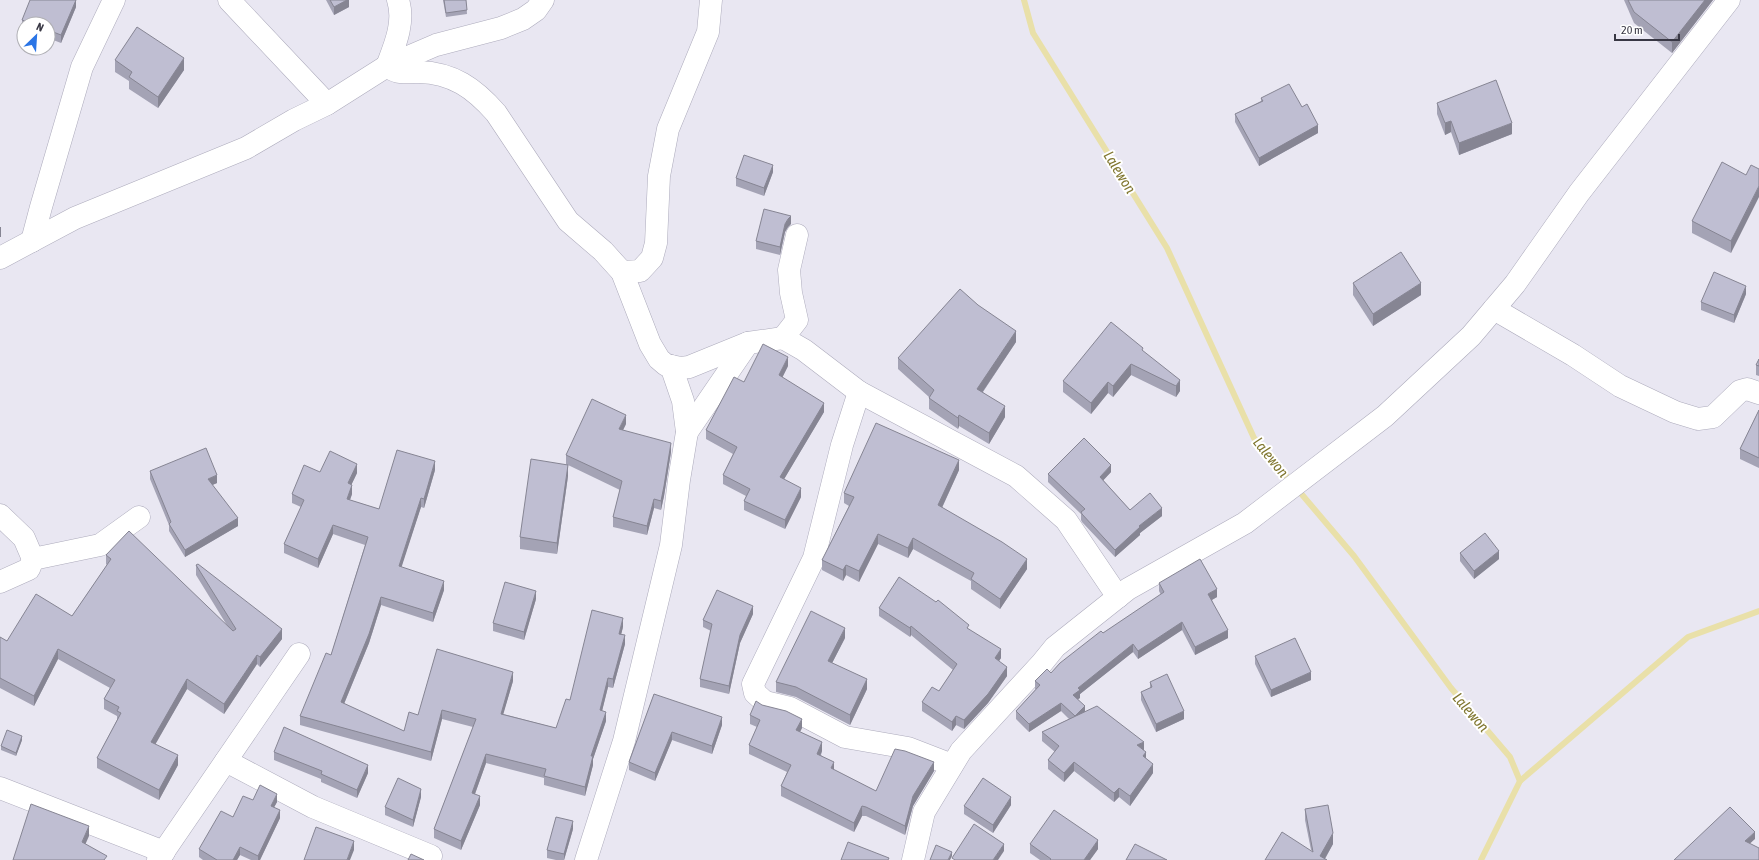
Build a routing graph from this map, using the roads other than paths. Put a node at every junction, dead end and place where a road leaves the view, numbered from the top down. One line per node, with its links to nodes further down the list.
1 (114, 0): 10 (street)
2 (229, 0): 8 (street)
3 (398, 0): 7 (street)
4 (543, 0): 7 (street)
5 (711, 0): 12 (street)
6 (1729, 0): 13 (street)
7 (387, 66): 8 (street); 12 (street)
8 (327, 104): 10 (street)
9 (797, 235): 14 (street)
10 (32, 241): 11 (street)
11 (0, 258)
12 (622, 272): 16 (street)
13 (1494, 309): 18 (street); 24 (street)
14 (783, 338): 15 (street); 17 (street)
15 (748, 343): 16 (street); 19 (street)
16 (671, 366): 19 (street)
17 (859, 392): 24 (street); 27 (street)
18 (1759, 393)
19 (687, 432): 31 (street)
20 (0, 515): 22 (street)
21 (139, 517): 22 (street)
22 (33, 559): 23 (street)
23 (0, 582)
24 (1118, 598): 27 (street)
25 (299, 654): 26 (street)
26 (226, 761): 29 (street); 30 (street)
27 (952, 764): 32 (street)
28 (0, 788): 29 (street)
29 (161, 856)
30 (431, 856)
31 (586, 860)
32 (913, 860)

